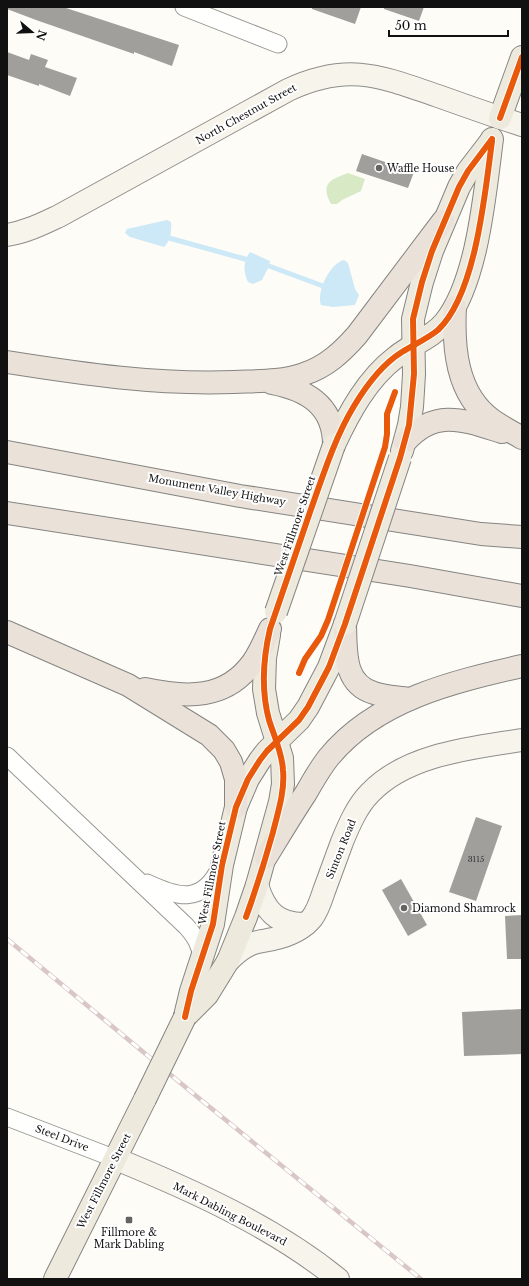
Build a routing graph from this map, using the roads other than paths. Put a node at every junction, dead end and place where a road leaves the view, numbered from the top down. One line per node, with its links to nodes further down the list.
1 (184, 7): 2 (street)
2 (278, 44)
3 (522, 57): 4 (main road, West Fillmore Street)
4 (500, 118): 5 (street, North Chestnut Street); 6 (street, West Fillmore Street); 8 (street, North Chestnut Street)
5 (522, 125)
6 (492, 139): 7 (main road, West Fillmore Street); 9 (main road, West Fillmore Street)
7 (444, 221): 10 (main road, West Fillmore Street); 12 (highway)
8 (7, 235)
9 (455, 307): 10 (main road, West Fillmore Street); 13 (highway)
10 (414, 345): 14 (main road, West Fillmore Street); 15 (main road, West Fillmore Street)
11 (7, 362): 12 (highway)
12 (263, 381): 14 (highway)
13 (522, 438): 15 (highway)
14 (334, 445): 20 (main road, West Fillmore Street, bridge)
15 (402, 450): 21 (main road, West Fillmore Street, bridge)
16 (7, 452): 18 (highway, Monument Valley Highway)
17 (7, 512): 19 (highway)
18 (522, 537)
19 (522, 596)
20 (273, 621): 24 (highway); 27 (main road, West Fillmore Street)
21 (345, 624): 25 (highway); 27 (main road, West Fillmore Street)
22 (7, 632): 24 (highway)
23 (522, 666): 25 (highway)
24 (128, 685): 29 (highway)
25 (408, 699): 30 (highway)
26 (522, 740): 34 (street, Sinton Road)
27 (277, 741): 29 (main road, West Fillmore Street); 30 (main road, West Fillmore Street)
28 (7, 756): 32 (street)
29 (236, 807): 31 (main road, West Fillmore Street)
30 (266, 857): 33 (main road, West Fillmore Street)
31 (222, 865): 32 (street); 35 (main road, West Fillmore Street)
32 (135, 876): 35 (street)
33 (257, 885): 34 (street); 36 (main road, West Fillmore Street)
34 (306, 924): 36 (street, Sinton Road)
35 (202, 960): 37 (main road, West Fillmore Street)
36 (228, 961): 37 (main road, West Fillmore Street)
37 (185, 1017): 39 (main road, West Fillmore Street, bridge)
38 (7, 1117): 39 (street, Steel Drive)
39 (116, 1159): 40 (main road, West Fillmore Street); 41 (street, Mark Dabling Boulevard)
40 (59, 1271)
41 (338, 1279)

